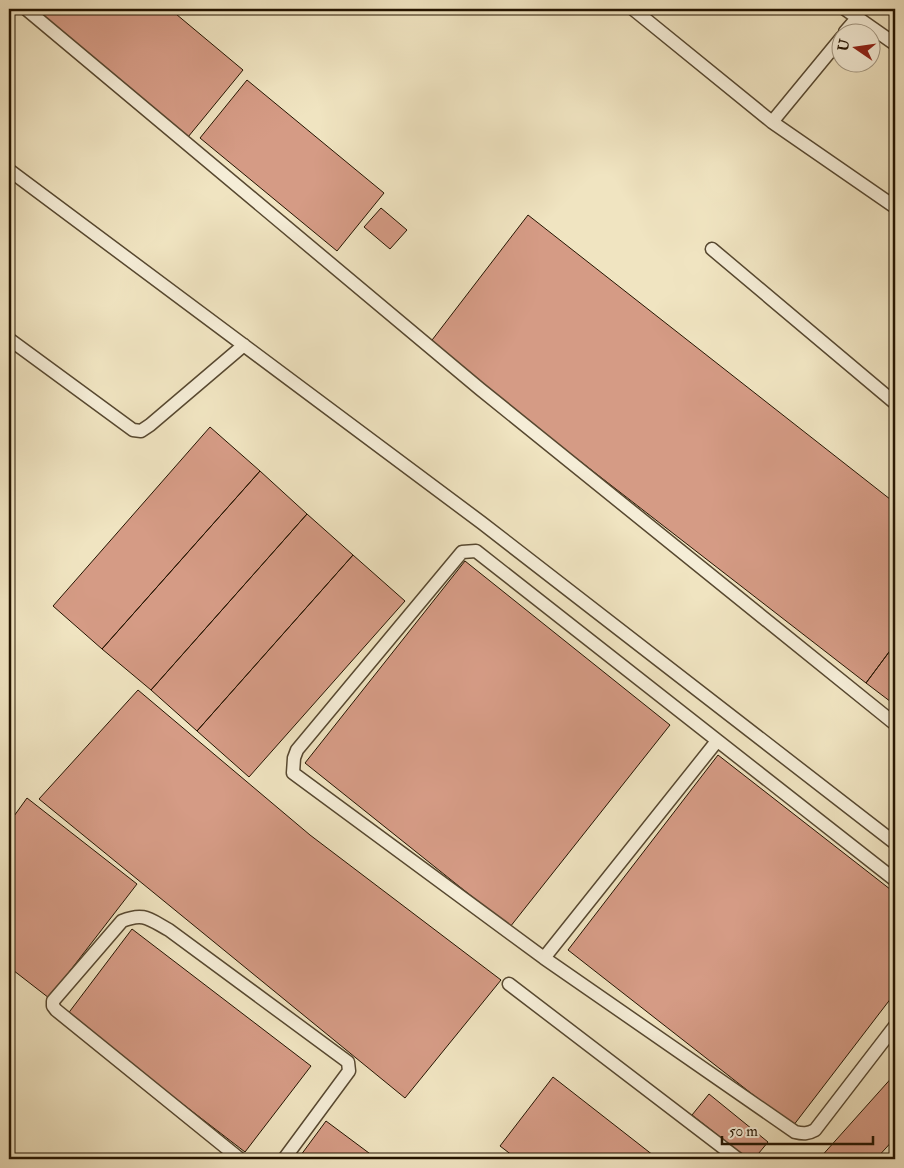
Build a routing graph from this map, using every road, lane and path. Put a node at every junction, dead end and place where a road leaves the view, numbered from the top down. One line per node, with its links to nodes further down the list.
1 (26, 9): 15 (lane)
2 (633, 9): 8 (lane)
3 (846, 9): 4 (lane)
4 (858, 17): 5 (lane); 6 (lane)
5 (854, 22)
6 (895, 44)
7 (832, 49): 8 (lane)
8 (772, 122): 10 (lane)
9 (9, 170): 13 (lane)
10 (895, 207)
11 (712, 249): 14 (lane)
12 (9, 339): 13 (lane)
13 (244, 345): 17 (lane)
14 (895, 404)
15 (895, 724)
16 (717, 741): 18 (lane); 19 (lane); 19 (lane)
17 (895, 843)
18 (895, 880)
19 (544, 958): 21 (lane)
20 (509, 984): 24 (lane)
21 (895, 1026)
22 (240, 1159): 23 (lane)
23 (284, 1159)
24 (738, 1159)

